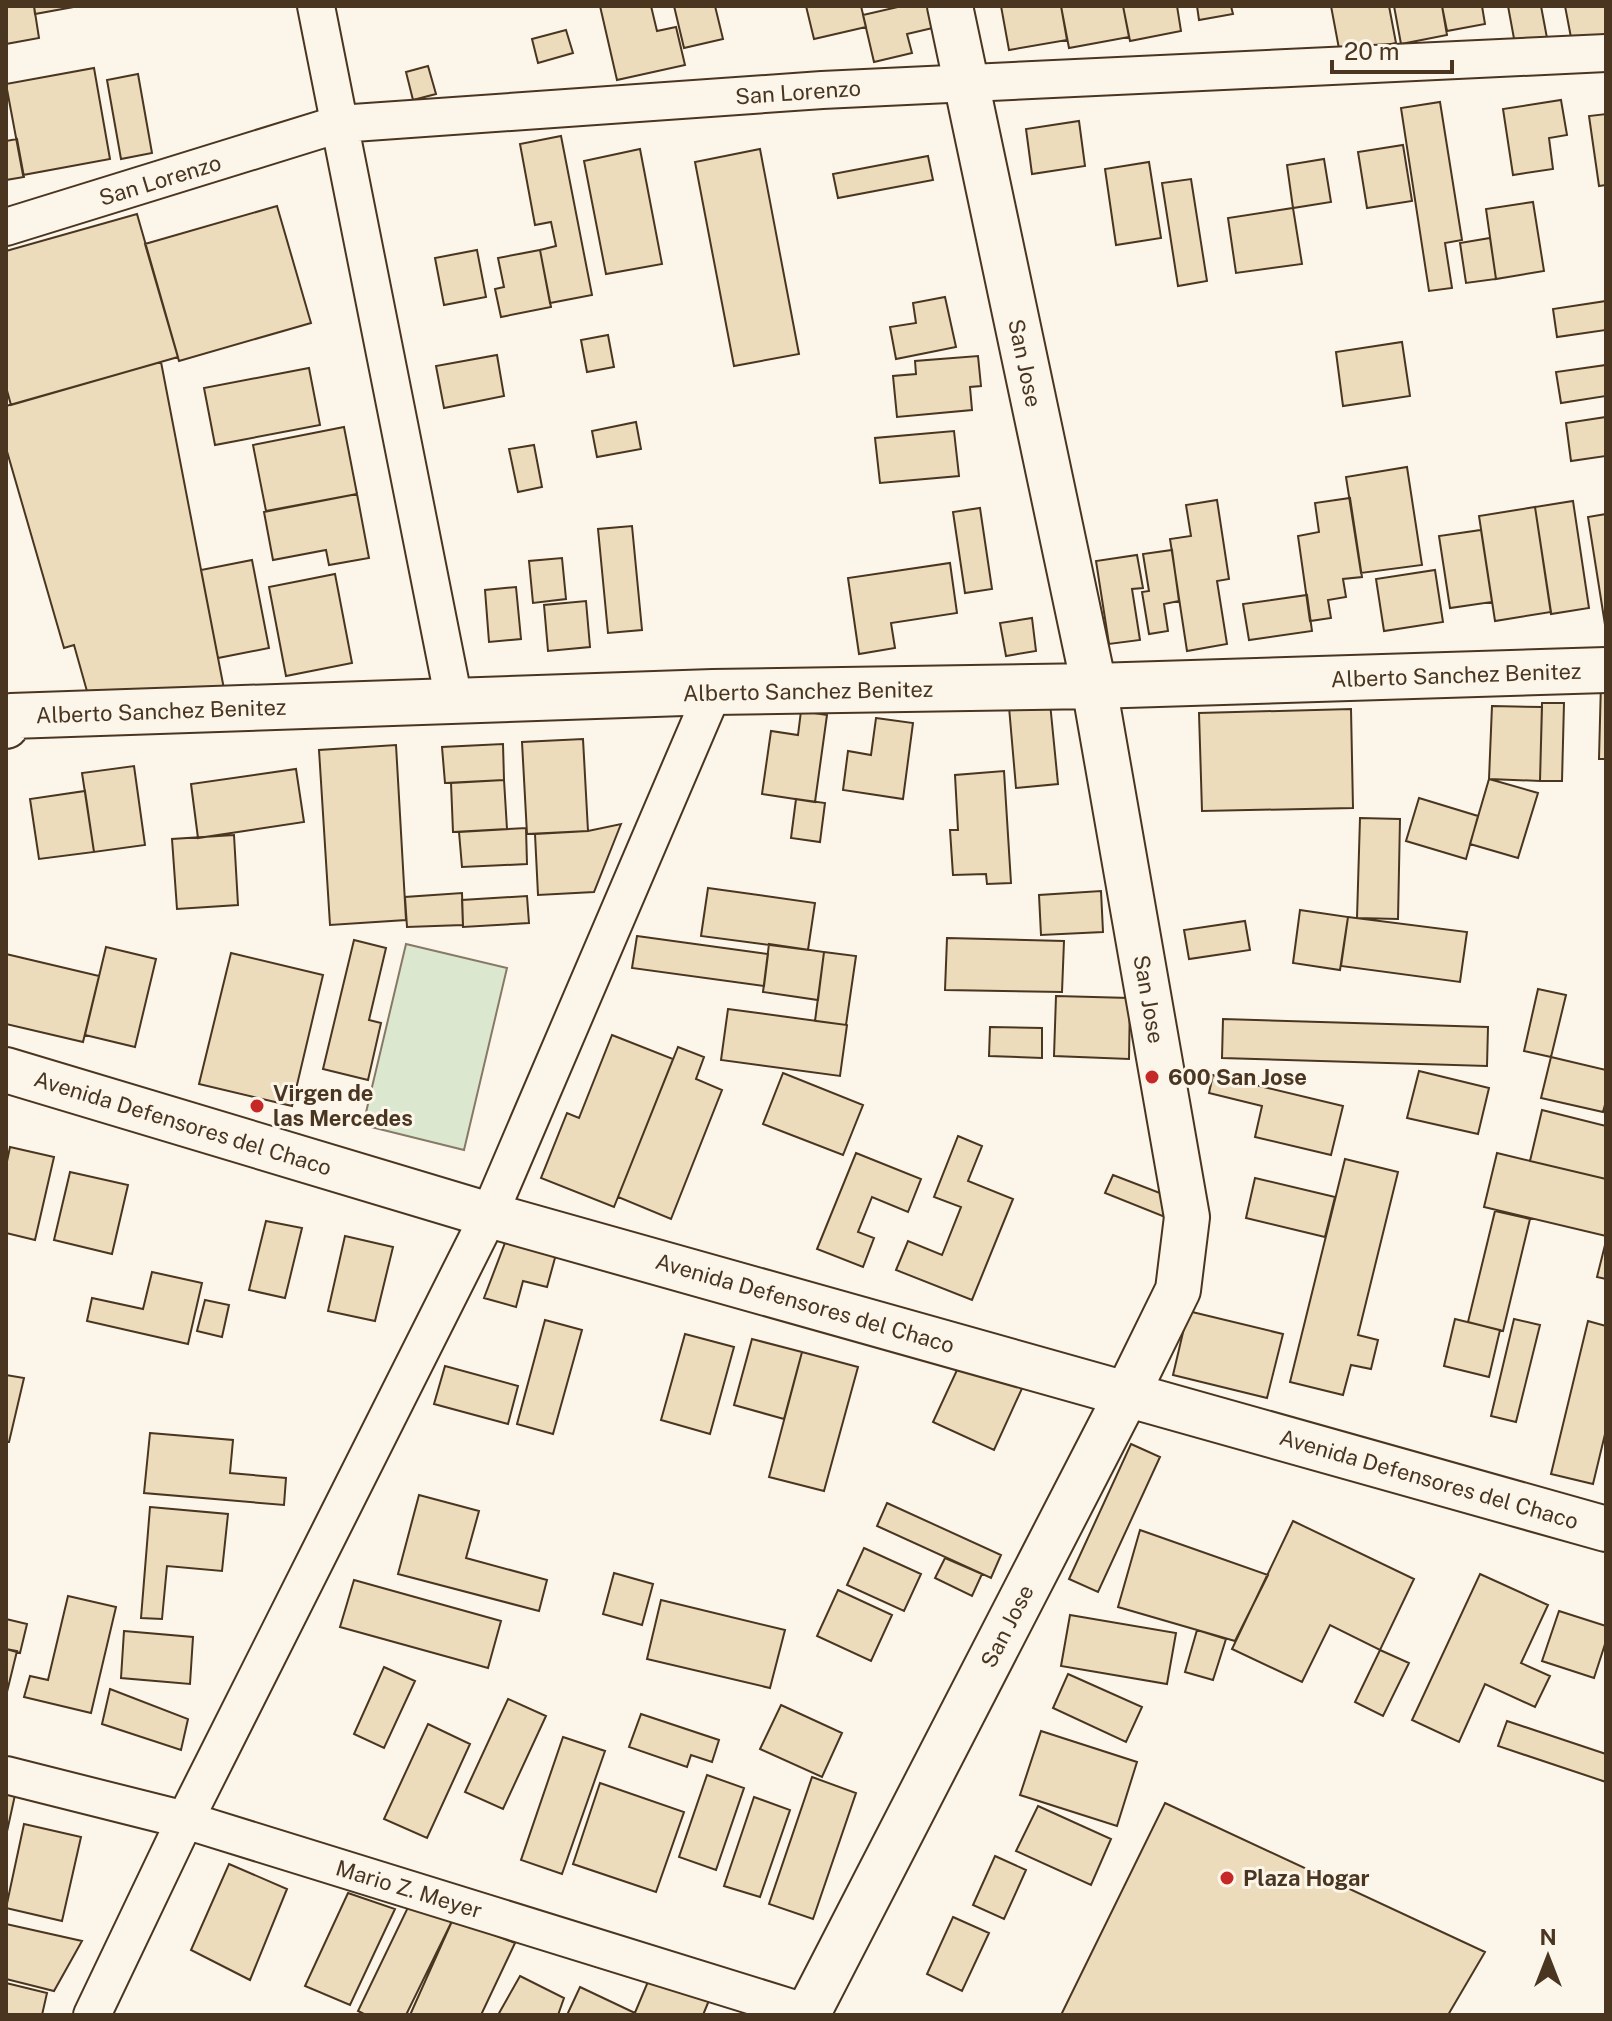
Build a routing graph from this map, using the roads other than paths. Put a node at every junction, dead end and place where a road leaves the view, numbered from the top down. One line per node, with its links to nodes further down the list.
1 (316, 6): 5 (street)
2 (950, 6): 4 (street, San Jose)
3 (1606, 53): 4 (street, San Lorenzo)
4 (966, 83): 5 (street, San Lorenzo); 8 (street, San Jose)
5 (339, 124): 6 (street, San Lorenzo); 10 (street)
6 (6, 227)
7 (1606, 670): 8 (street, Alberto Sanchez Benitez)
8 (1094, 686): 9 (street, Alberto Sanchez Benitez); 14 (street, San Jose)
9 (713, 692): 10 (street, Alberto Sanchez Benitez); 13 (street)
10 (454, 701): 11 (street, Alberto Sanchez Benitez)
11 (8, 711)
12 (6, 1070): 13 (street, Avenida Defensores del Chaco)
13 (489, 1215): 14 (street, Avenida Defensores del Chaco); 17 (street)
14 (1127, 1394): 15 (street, Avenida Defensores del Chaco); 18 (street, San Jose)
15 (1606, 1529)
16 (6, 1775): 17 (street, Mario Z. Meyer)
17 (185, 1820): 18 (street, Mario Z. Meyer); 19 (street)
18 (808, 2014)
19 (92, 2015)

